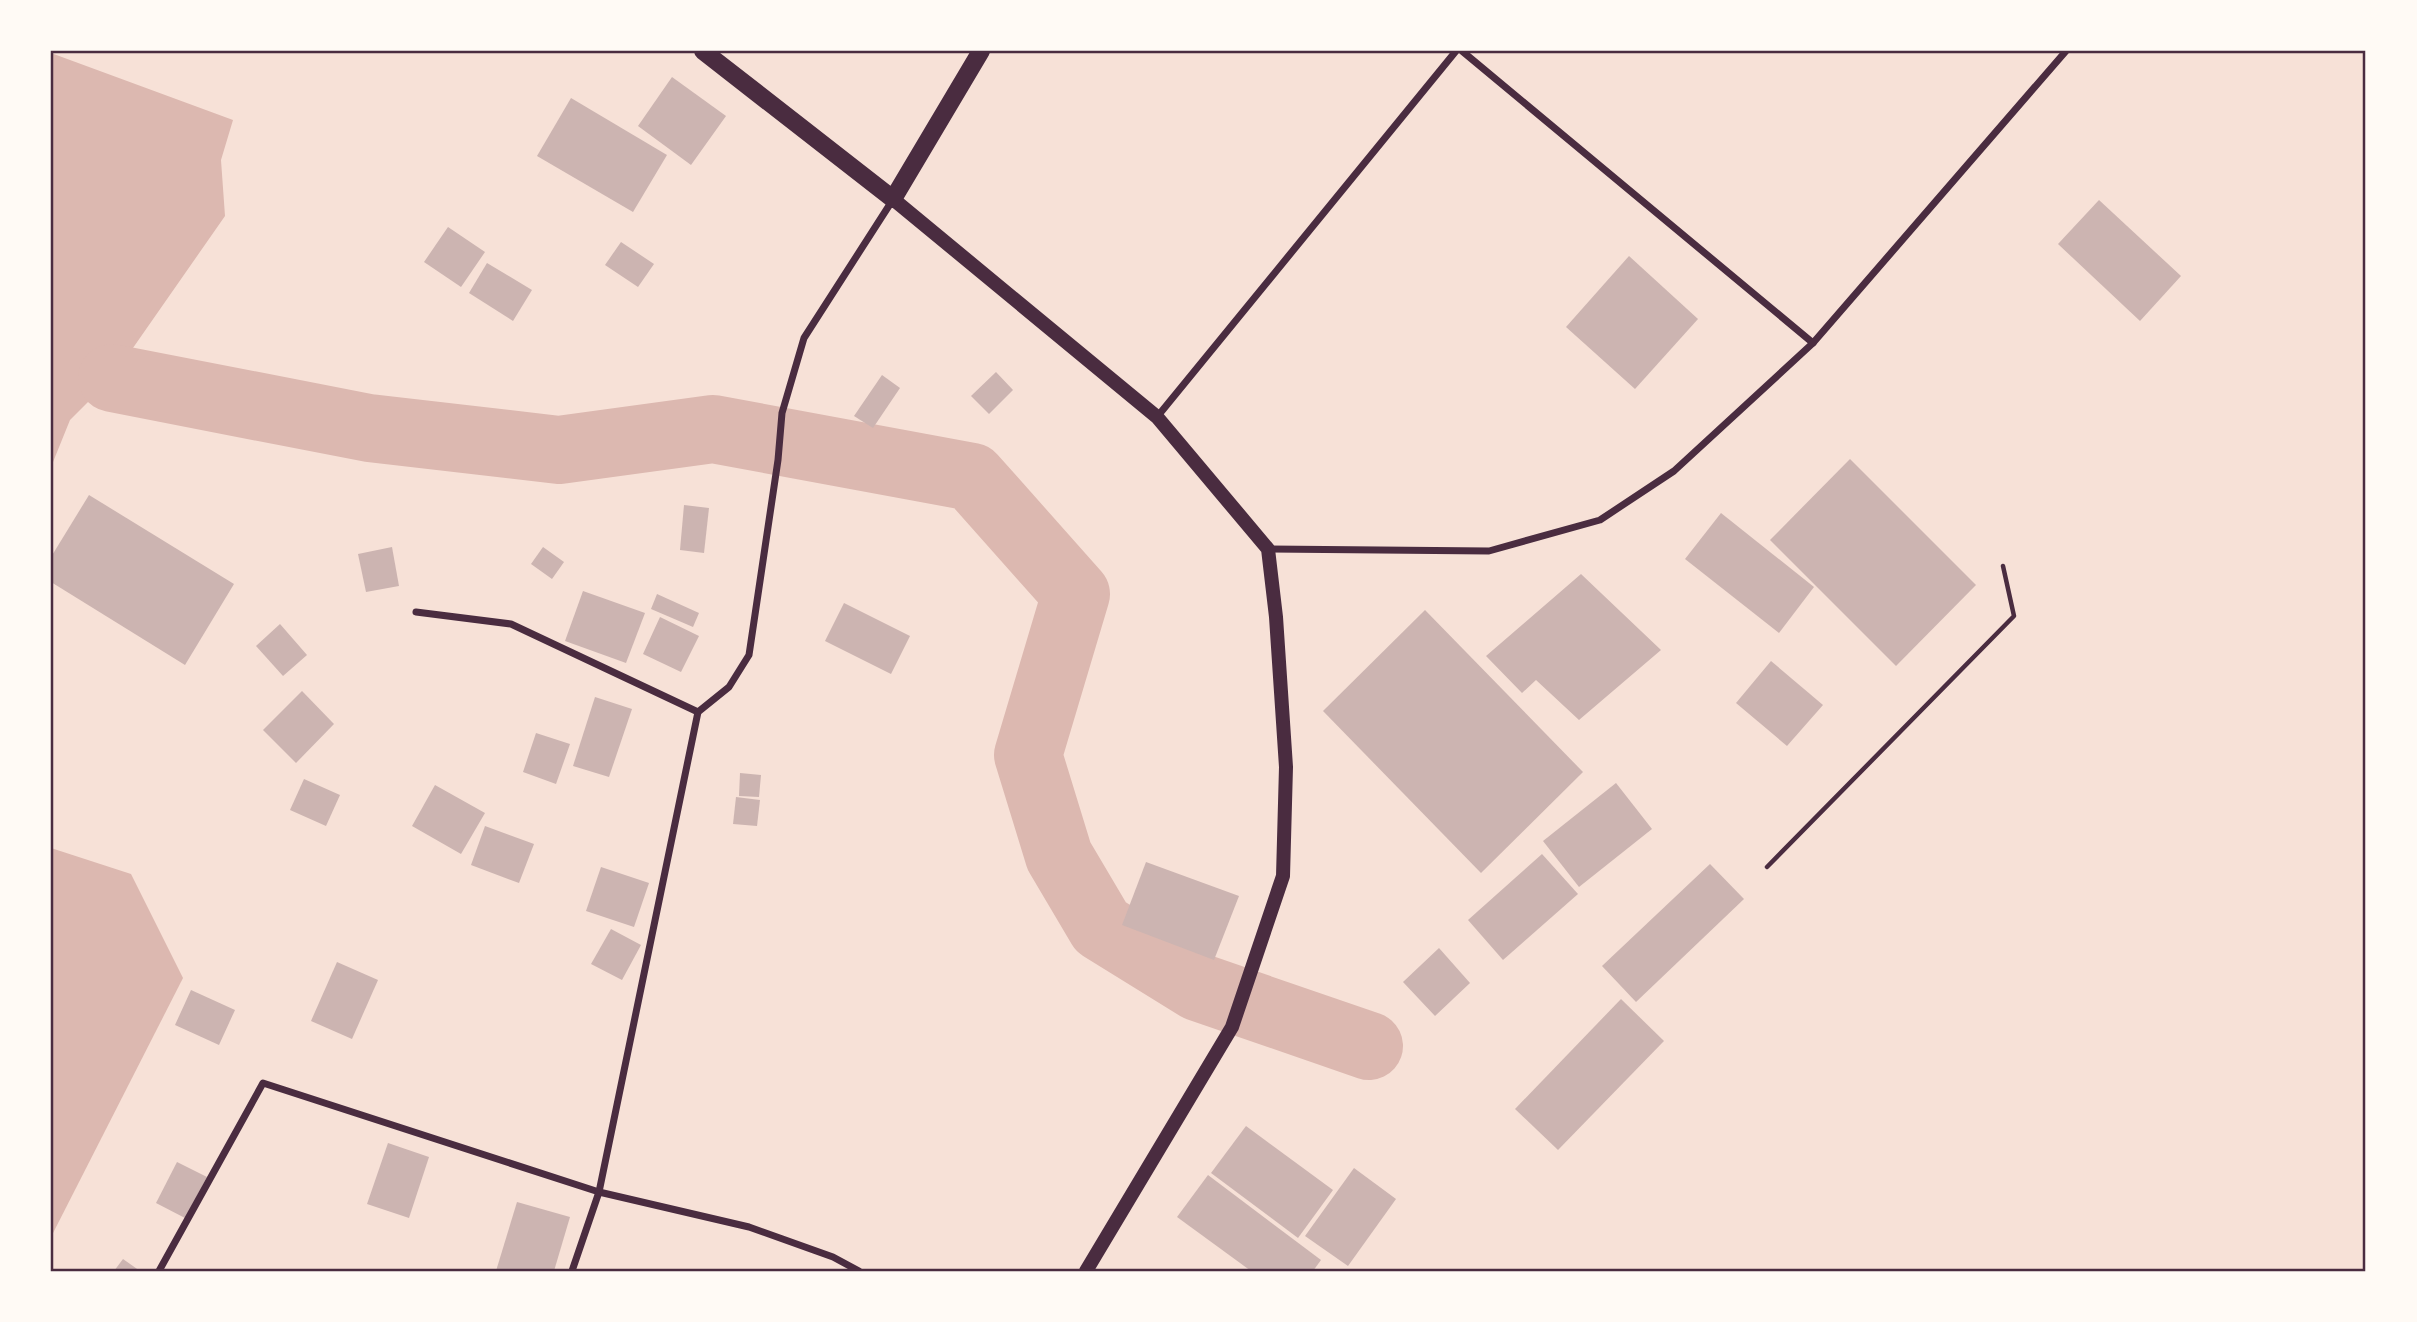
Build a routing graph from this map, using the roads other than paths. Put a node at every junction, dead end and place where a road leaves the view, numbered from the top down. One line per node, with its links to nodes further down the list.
1 (703, 51): 6 (main road)
2 (981, 51): 6 (main road)
3 (1456, 51): 8 (street)
4 (1462, 51): 7 (street)
5 (2066, 51): 7 (street)
6 (893, 199): 8 (main road); 11 (street)
7 (1813, 343): 9 (street)
8 (1157, 417): 9 (main road)
9 (1268, 548): 16 (main road)
10 (416, 612): 11 (street)
11 (698, 712): 12 (street)
12 (599, 1192): 13 (street); 14 (street); 15 (street)
13 (159, 1271)
14 (572, 1271)
15 (859, 1271)
16 (1086, 1271)

